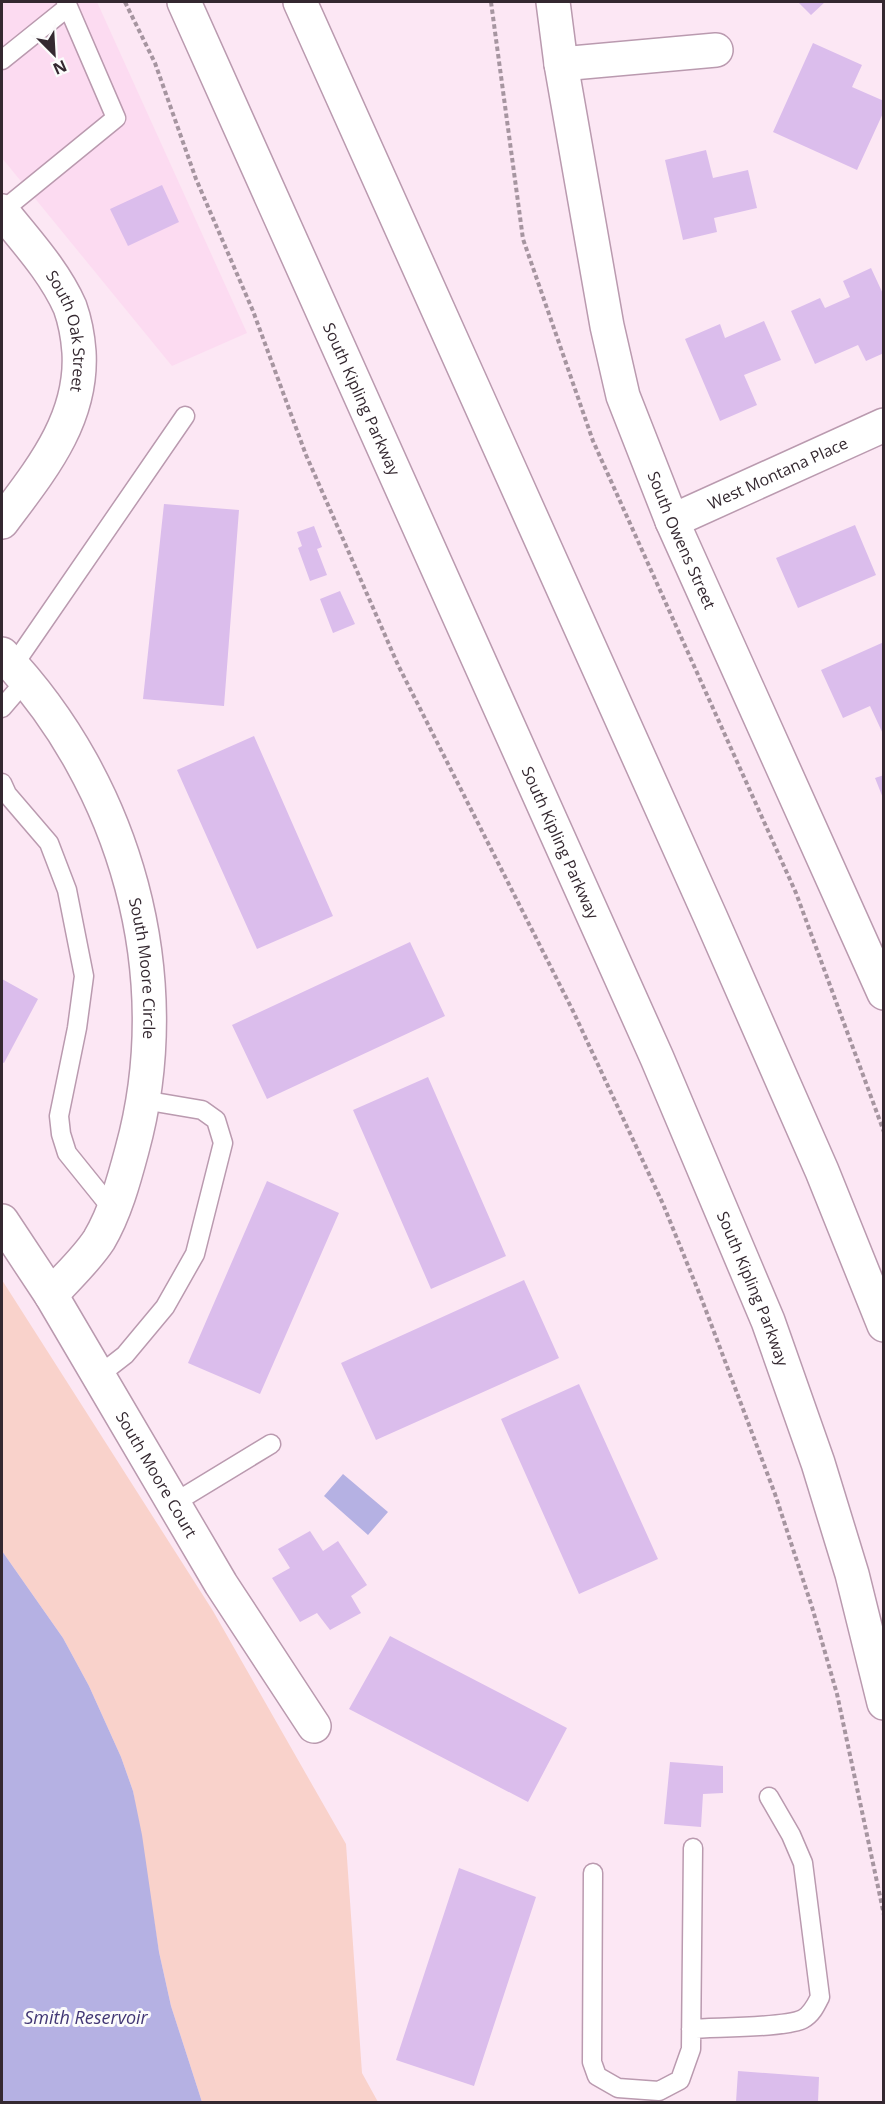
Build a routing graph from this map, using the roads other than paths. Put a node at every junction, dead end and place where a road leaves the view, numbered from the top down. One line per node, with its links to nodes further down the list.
1 (184, 2): 25 (main road, South Kipling Parkway)
2 (300, 2): 21 (main road)
3 (553, 2): 7 (main road, South Owens Street)
4 (67, 4): 6 (lane); 8 (lane)
5 (716, 50): 7 (main road)
6 (2, 60)
7 (561, 64): 11 (main road, South Owens Street)
8 (2, 211): 12 (main road, South Oak Street)
9 (185, 416): 13 (lane)
10 (884, 425): 11 (main road, West Montana Place)
11 (672, 521): 16 (main road, South Owens Street)
12 (2, 522)
13 (13, 667): 14 (lane); 17 (main road, South Moore Circle)
14 (2, 708)
15 (2, 783): 18 (lane)
16 (884, 993)
17 (143, 1100): 18 (main road, South Moore Circle); 22 (lane)
18 (113, 1210): 20 (main road, South Moore Circle)
19 (2, 1221): 20 (main road, South Moore Court)
20 (51, 1295): 22 (main road, South Moore Court)
21 (884, 1325)
22 (99, 1376): 24 (main road, South Moore Court)
23 (270, 1444): 24 (lane)
24 (174, 1503): 26 (main road, South Moore Court)
25 (884, 1703)
26 (314, 1726)
27 (769, 1797): 30 (lane)
28 (693, 1848): 30 (lane)
29 (593, 1874): 30 (lane)
30 (691, 2029)

